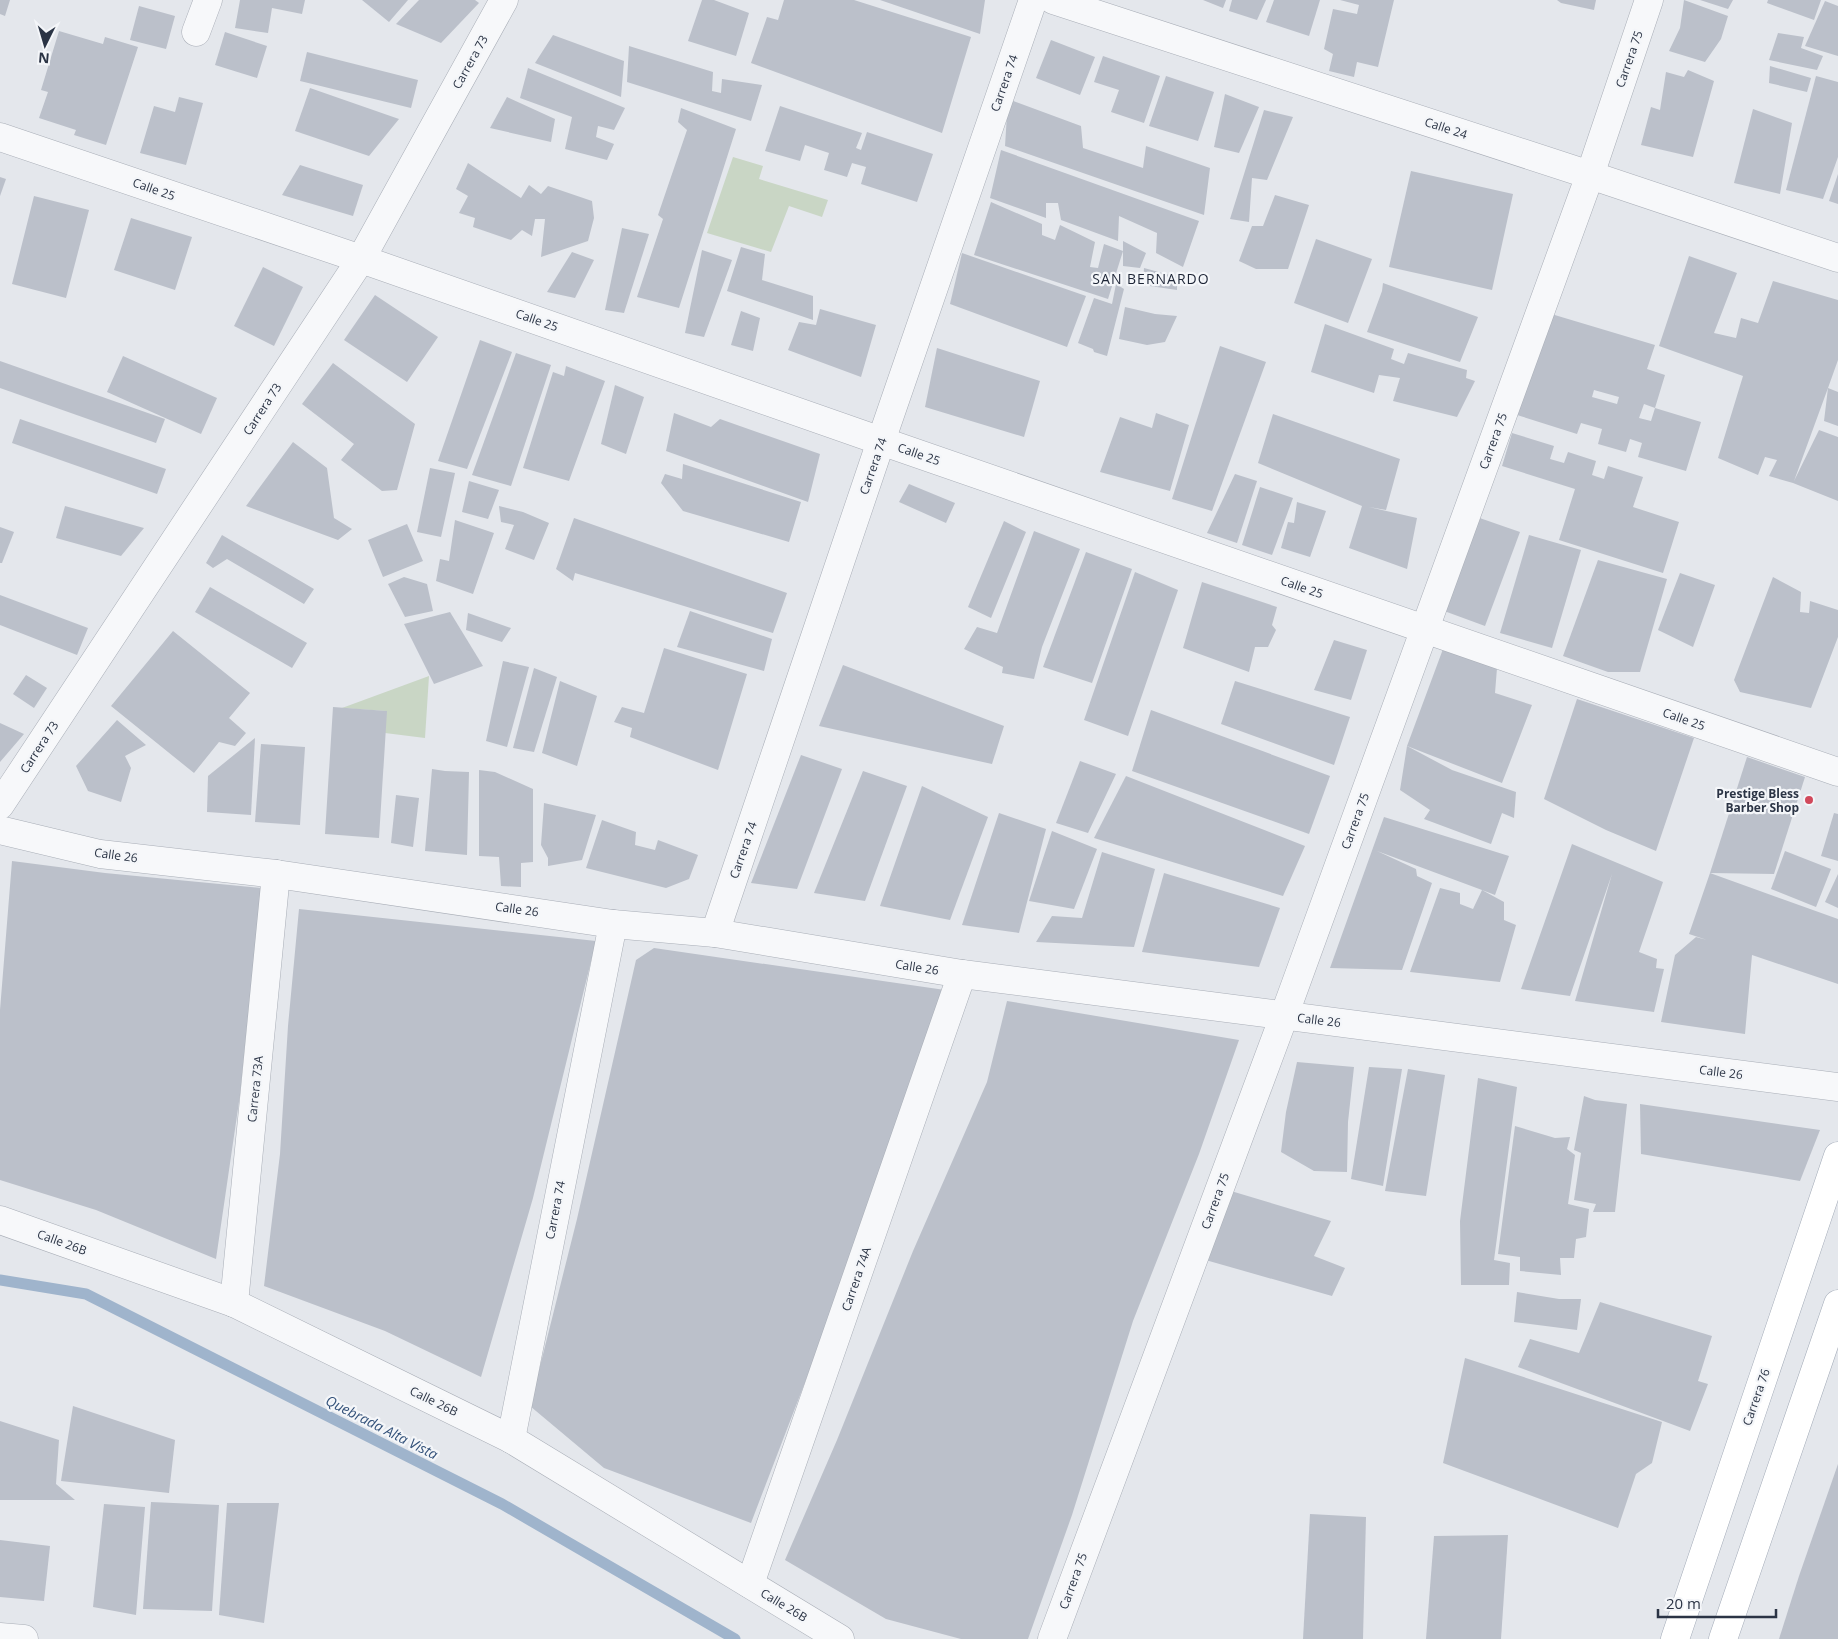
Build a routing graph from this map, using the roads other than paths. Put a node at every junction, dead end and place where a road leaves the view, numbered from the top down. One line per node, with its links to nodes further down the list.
1 (208, 0): 6 (street)
2 (1033, 0): 11 (street, Carrera 74)
3 (1053, 0): 8 (street, Calle 24)
4 (1649, 0): 8 (street, Carrera 75)
5 (500, 2): 10 (street, Carrera 73)
6 (196, 32)
7 (0, 136): 10 (street, Calle 25)
8 (1590, 174): 9 (street, Calle 24); 12 (street, Carrera 75)
9 (1838, 258)
10 (362, 259): 11 (street, Calle 25); 14 (street, Carrera 73)
11 (881, 441): 12 (street, Calle 25); 18 (street, Carrera 74)
12 (1425, 630): 13 (street, Calle 25); 20 (street, Carrera 75)
13 (1838, 772)
14 (0, 805)
15 (0, 830): 16 (street, Calle 26)
16 (276, 874): 17 (street, Calle 26); 24 (street, Carrera 73A)
17 (614, 924): 18 (street, Calle 26); 26 (street, Carrera 74)
18 (715, 933): 19 (street, Calle 26)
19 (962, 974): 20 (street, Calle 26); 27 (street, Carrera 74A)
20 (1284, 1016): 21 (street, Calle 26); 31 (street, Carrera 75)
21 (1838, 1087)
22 (1838, 1156): 32 (main road, Carrera 76)
23 (0, 1220): 24 (street, Calle 26B)
24 (234, 1303): 26 (street, Calle 26B)
25 (1837, 1309): 33 (main road)
26 (511, 1439): 27 (street, Calle 26B)
27 (750, 1584): 30 (street, Calle 26B)
28 (0, 1638): 29 (street)
29 (24, 1639)
30 (840, 1639)
31 (1052, 1639)
32 (1675, 1639)
33 (1723, 1639)

